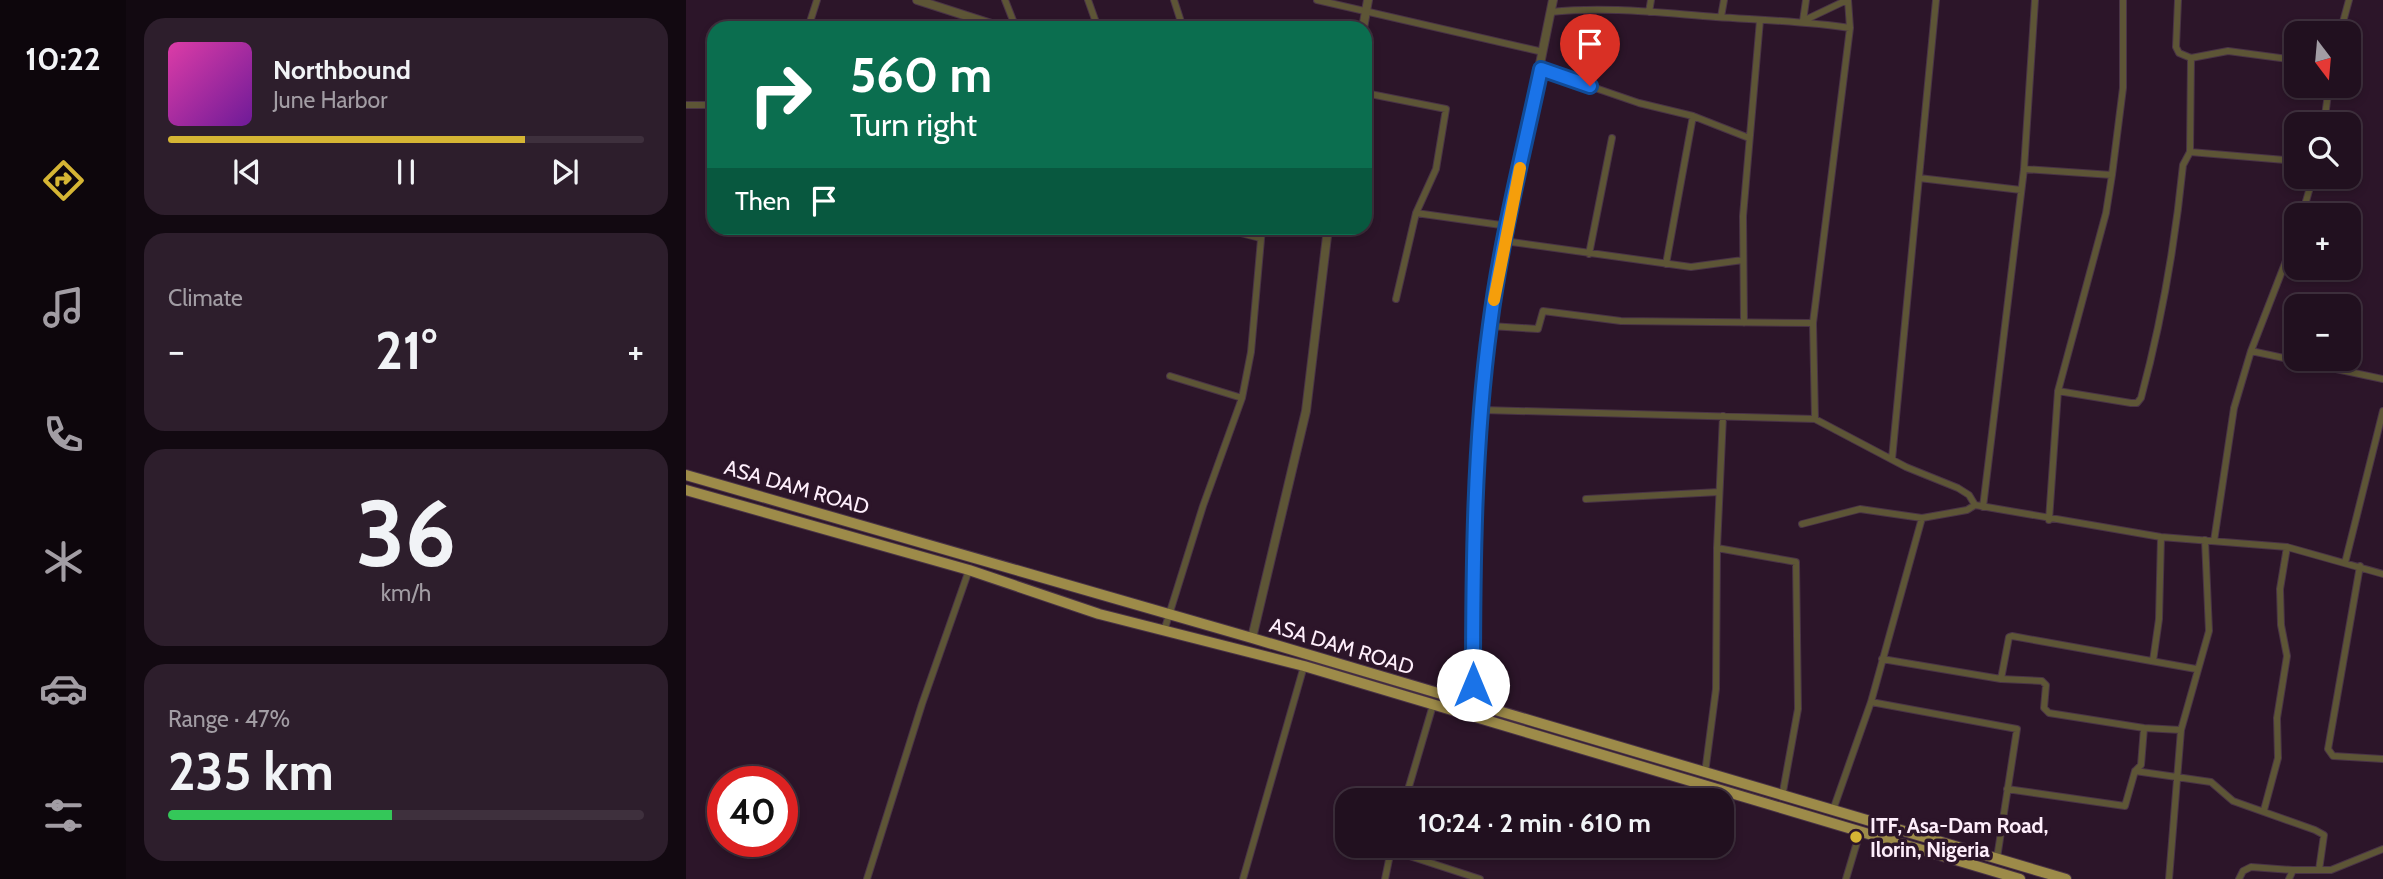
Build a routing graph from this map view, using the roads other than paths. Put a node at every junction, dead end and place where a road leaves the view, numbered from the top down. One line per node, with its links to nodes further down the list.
1 (817, 0): 24 (street)
2 (917, 0): 18 (street)
3 (1005, 0): 26 (street)
4 (1088, 0): 27 (street)
5 (1174, 0): 28 (street)
6 (1317, 0): 19 (street)
7 (1368, 0): 19 (street)
8 (1553, 0): 20 (street)
9 (1651, 0): 21 (street)
10 (1724, 0): 22 (street)
11 (1806, 0): 30 (street)
12 (1848, 0): 30 (street); 32 (street)
13 (1936, 0): 47 (street)
14 (2035, 0): 45 (street)
15 (2123, 0): 46 (street)
16 (2178, 0): 34 (street)
17 (2349, 0): 31 (street)
18 (927, 2): 25 (street)
19 (1366, 12): 29 (street); 33 (street)
20 (1551, 12): 21 (street); 33 (street)
21 (1649, 12): 22 (street)
22 (1721, 17): 23 (street)
23 (1760, 20): 30 (street); 42 (street)
24 (810, 21)
25 (983, 21)
26 (1013, 21)
27 (1096, 21)
28 (1182, 21)
29 (1364, 21)
30 (1803, 21): 32 (street)
31 (2343, 21)
32 (1850, 28): 62 (street)
33 (1544, 52): 36 (street)
34 (2191, 58): 35 (street); 43 (street)
35 (2284, 58)
36 (1541, 69): 40 (street); 50 (street)
37 (1372, 94): 49 (street)
38 (686, 105): 39 (street)
39 (707, 105)
40 (1693, 116): 42 (street); 58 (street)
41 (1612, 138): 56 (street)
42 (1749, 138): 57 (street)
43 (2190, 152): 44 (street); 67 (street)
44 (2284, 160)
45 (2024, 169): 46 (street); 48 (street)
46 (2112, 176): 67 (street)
47 (1919, 178): 48 (street); 73 (street)
48 (2021, 190): 79 (street)
49 (1416, 213): 50 (street); 60 (street)
50 (1508, 226): 55 (street)
51 (1248, 235): 54 (street)
52 (1260, 235): 54 (street)
53 (1327, 235): 94 (street)
54 (1259, 238): 68 (street)
55 (1504, 241): 56 (street); 63 (street)
56 (1589, 254): 58 (street)
57 (1743, 261): 58 (street); 61 (street)
58 (1666, 264)
59 (2284, 266): 64 (street)
60 (1396, 299)
61 (1744, 323): 62 (street); 63 (street)
62 (1813, 323): 72 (street)
63 (1490, 326): 69 (street)
64 (2251, 351): 66 (street); 85 (street)
65 (1170, 376): 68 (street)
66 (2383, 379)
67 (2058, 391): 81 (street)
68 (1242, 398): 92 (street)
69 (1483, 411): 71 (street); 102 (street)
70 (2383, 411): 88 (street)
71 (1723, 416): 72 (street); 76 (street)
72 (1815, 419): 73 (street)
73 (1892, 459): 78 (street)
74 (686, 475): 92 (main road, ASA DAM ROAD)
75 (686, 490): 90 (main road, ASA DAM ROAD)
76 (1719, 492): 77 (street); 87 (street)
77 (1586, 499)
78 (1975, 505): 79 (street); 80 (street)
79 (1983, 507): 81 (street)
80 (1922, 517): 82 (street); 95 (street)
81 (2049, 520): 83 (street)
82 (1802, 524)
83 (2161, 537): 84 (street); 96 (street)
84 (2205, 540): 85 (street); 98 (street)
85 (2214, 541): 86 (street)
86 (2287, 547): 88 (street); 113 (street)
87 (1717, 548): 107 (street); 111 (street)
88 (2345, 562): 89 (street)
89 (2360, 566): 91 (street); 105 (street)
90 (969, 570): 93 (main road, ASA DAM ROAD); 124 (street)
91 (2383, 574)
92 (1168, 616): 93 (street); 94 (main road, ASA DAM ROAD)
93 (1164, 631): 97 (main road, ASA DAM ROAD)
94 (1252, 638): 102 (main road, ASA DAM ROAD)
95 (1882, 659): 99 (street); 100 (street)
96 (2153, 661): 98 (street); 99 (street)
97 (1304, 666): 101 (main road, ASA DAM ROAD); 125 (street)
98 (2196, 669): 104 (street)
99 (2001, 679): 103 (street)
100 (1871, 702): 110 (street); 112 (street)
101 (1433, 705): 109 (street); 114 (main road, ASA DAM ROAD)
102 (1474, 706): 107 (main road, ASA DAM ROAD)
103 (2144, 728): 104 (street); 106 (street)
104 (2181, 730): 108 (street)
105 (2383, 760)
106 (2134, 771): 108 (street); 110 (street)
107 (1705, 773): 111 (main road, ASA DAM ROAD)
108 (2177, 776): 113 (street); 131 (street)
109 (1409, 788)
110 (2007, 789): 120 (street)
111 (1782, 797): 112 (main road, ASA DAM ROAD)
112 (1833, 810): 115 (main road, ASA DAM ROAD)
113 (2264, 810): 122 (street)
114 (1860, 832): 117 (main road, ASA DAM ROAD); 128 (street)
115 (1931, 840): 117 (main road); 120 (main road, ASA DAM ROAD)
116 (2383, 849): 122 (street)
117 (1926, 851): 129 (main road, ASA DAM ROAD)
118 (1389, 858): 126 (street)
119 (1416, 858): 123 (street)
120 (1997, 858): 130 (main road, ASA DAM ROAD)
121 (2293, 870): 122 (street); 132 (street); 133 (street)
122 (2319, 870)
123 (1461, 876): 127 (street)
124 (867, 879)
125 (1243, 879)
126 (1384, 879)
127 (1480, 879)
128 (1846, 879)
129 (2021, 879)
130 (2066, 879)
131 (2169, 879)
132 (2239, 879)
133 (2289, 879)

